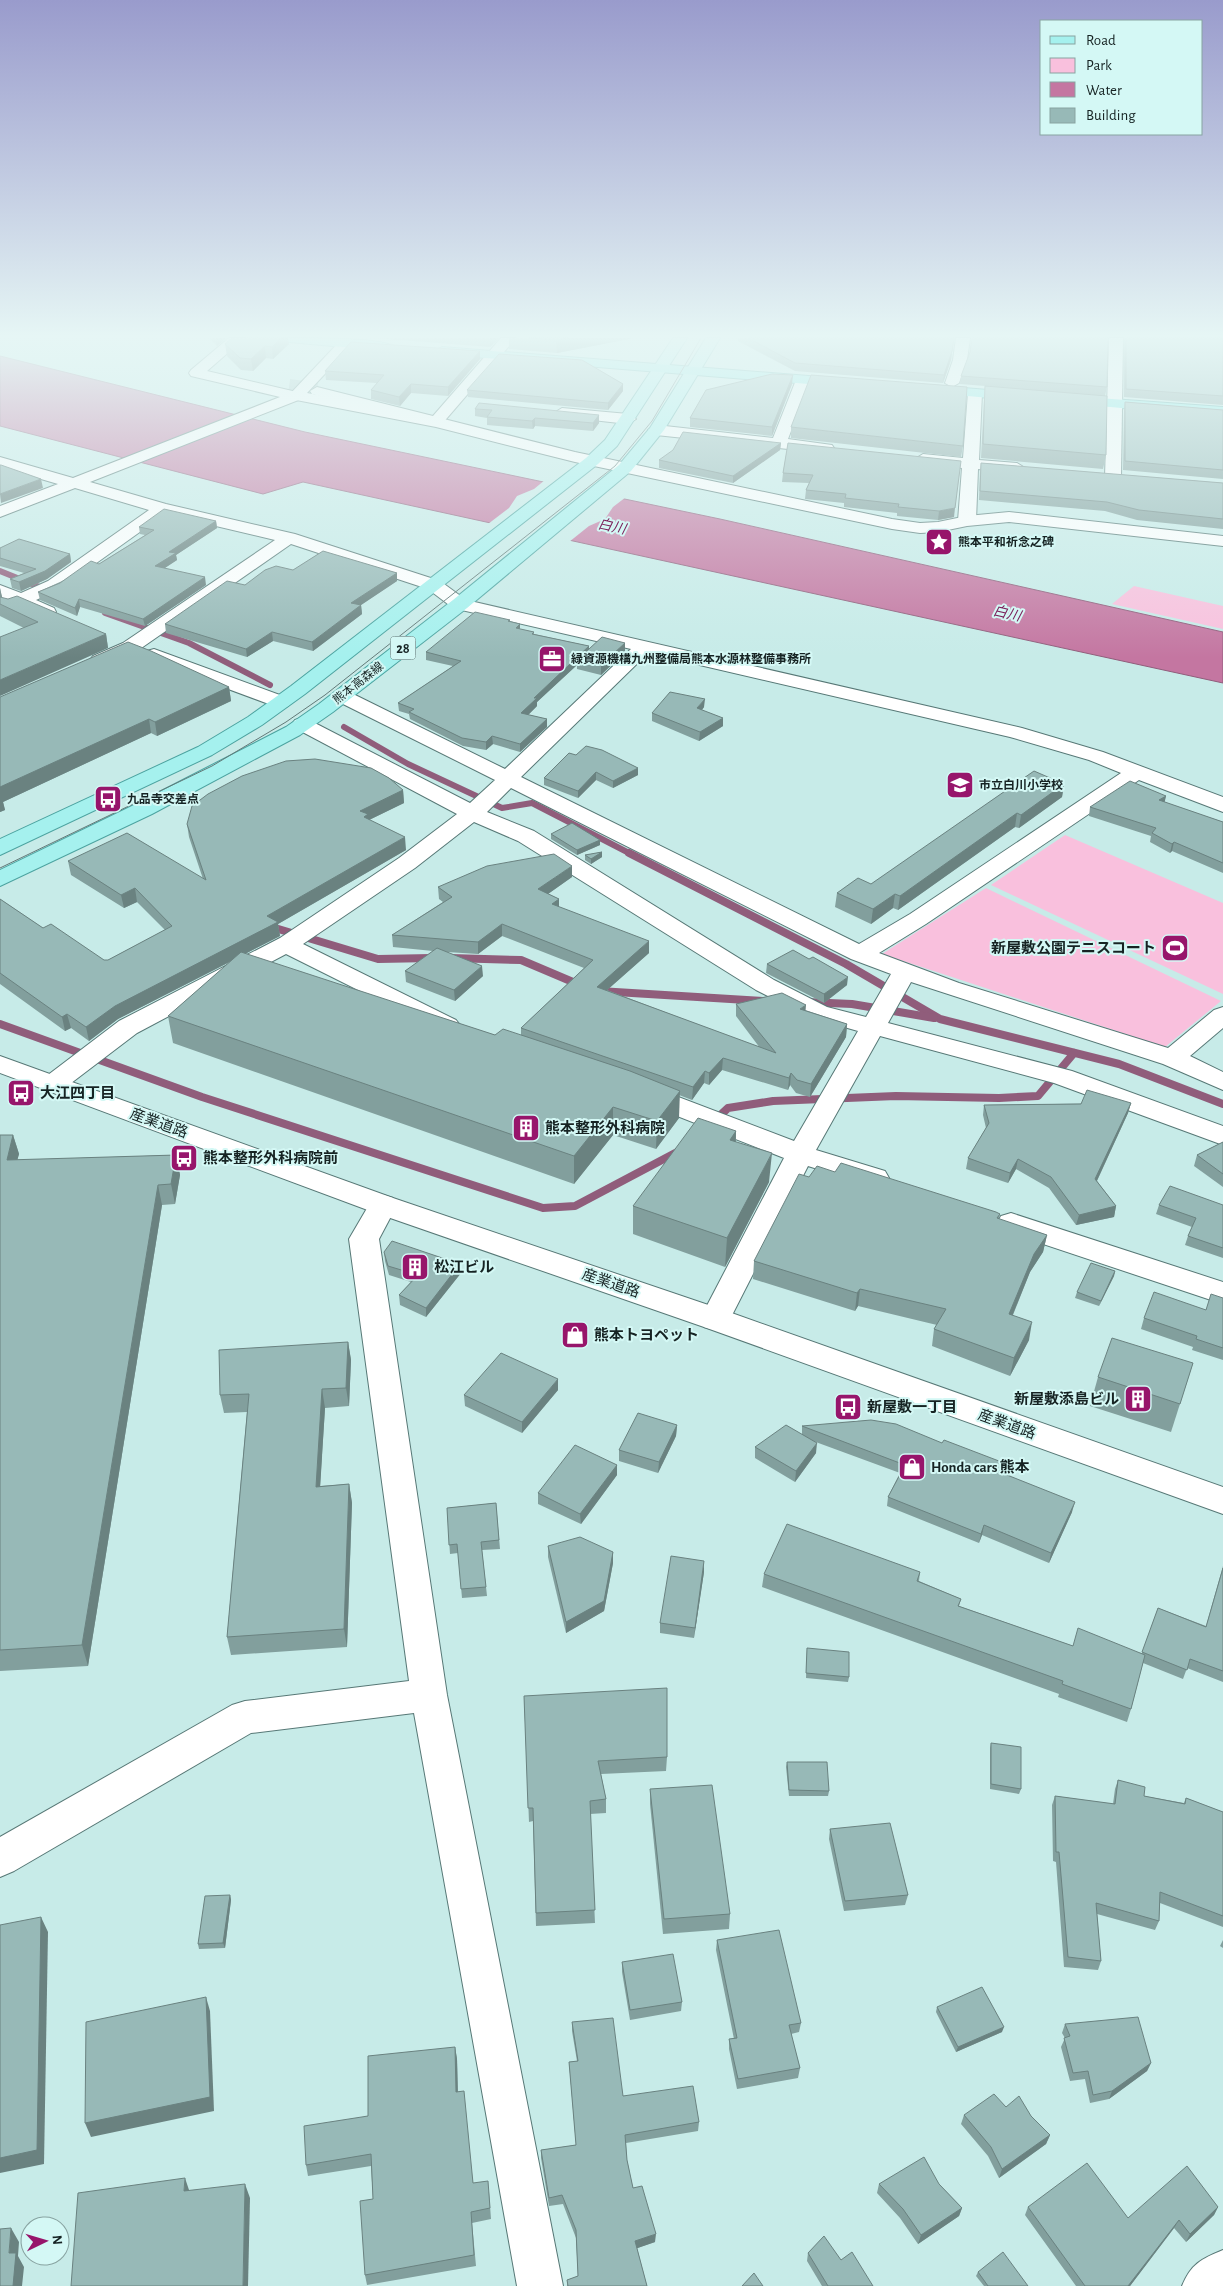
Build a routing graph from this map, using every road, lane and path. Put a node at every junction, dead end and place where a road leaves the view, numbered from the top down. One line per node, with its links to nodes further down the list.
1 (166, 445): 18 (street)
2 (527, 445): 10 (street)
3 (610, 445): 10 (main road, 28)
4 (644, 445): 13 (main road, 熊本高森線 / 28)
5 (795, 445): 8 (street)
6 (971, 445): 12 (street)
7 (1113, 445): 16 (street)
8 (846, 450)
9 (903, 457): 12 (street)
10 (592, 461): 13 (street); 24 (main road, 28)
11 (0, 462): 18 (street)
12 (970, 464): 14 (street); 21 (street)
13 (625, 468): 21 (street); 27 (main road, 熊本高森線 / 28)
14 (1036, 470)
15 (1094, 476): 16 (street)
16 (1112, 477): 17 (street)
17 (1131, 479)
18 (72, 483): 19 (street); 20 (street)
19 (162, 508): 22 (street); 26 (street)
20 (0, 512)
21 (967, 521): 23 (street)
22 (289, 538): 24 (street); 32 (street)
23 (1223, 541)
24 (437, 583): 27 (street); 34 (main road, 28)
25 (0, 590): 26 (street)
26 (20, 601): 28 (street); 29 (street)
27 (460, 604): 31 (street); 35 (main road, 熊本高森線 / 28)
28 (0, 609)
29 (66, 620)
30 (112, 639): 32 (street)
31 (645, 646): 36 (street); 37 (street)
32 (130, 647): 33 (street); 34 (street)
33 (86, 667)
34 (287, 698): 40 (main road, 28)
35 (320, 712): 37 (street); 39 (street); 41 (main road, 熊本高森線 / 28)
36 (1136, 772): 38 (street); 43 (street)
37 (508, 778): 39 (street); 43 (street)
38 (1223, 805)
39 (480, 807): 42 (street); 46 (street)
40 (0, 848)
41 (0, 879)
42 (287, 944): 47 (street); 51 (street)
43 (860, 954): 44 (street)
44 (900, 979): 46 (street); 48 (street)
45 (1223, 1016): 48 (street)
46 (877, 1024): 53 (street); 54 (street)
47 (470, 1033)
48 (1172, 1058): 50 (street)
49 (0, 1064): 51 (street, 産業道路)
50 (1223, 1082)
51 (53, 1084): 56 (street, 産業道路)
52 (620, 1085): 54 (street)
53 (1223, 1136)
54 (800, 1154): 55 (street); 59 (street)
55 (902, 1187)
56 (383, 1205): 59 (street, 産業道路); 61 (street)
57 (985, 1215): 58 (street)
58 (1223, 1293)
59 (715, 1318): 60 (street, 産業道路)
60 (1223, 1501)
61 (429, 1695): 62 (street); 63 (street)
62 (0, 1858)
63 (540, 2286)

